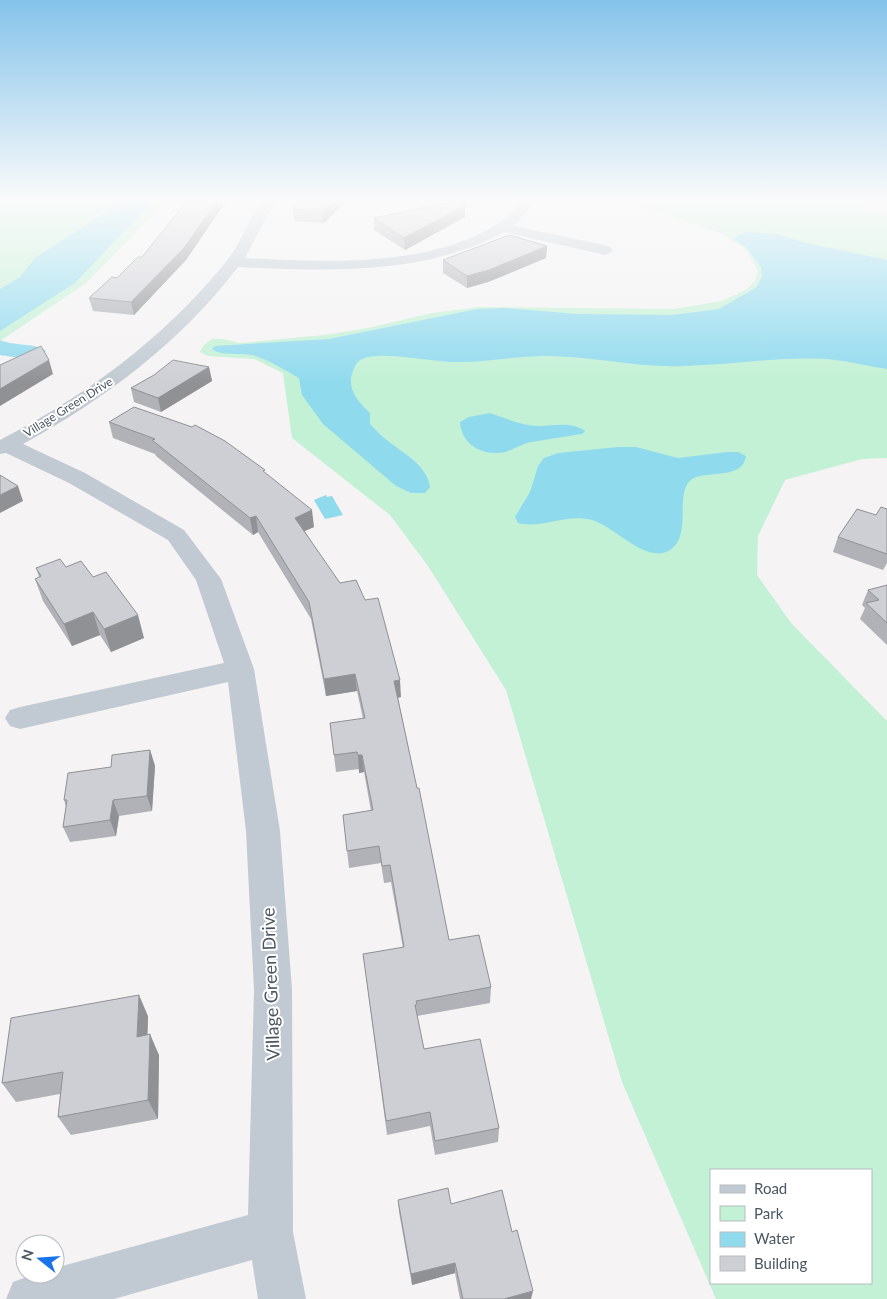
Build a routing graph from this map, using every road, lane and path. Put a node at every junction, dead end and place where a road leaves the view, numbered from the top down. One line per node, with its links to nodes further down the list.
1 (234, 262): 2 (street); 3 (street, Village Green Drive)
2 (387, 262)
3 (4, 447): 4 (street, Village Green Drive)
4 (240, 669): 5 (street); 6 (street, Village Green Drive)
5 (20, 718)
6 (270, 1232): 7 (street); 8 (street, Village Green Drive)
7 (30, 1299)
8 (282, 1299)

